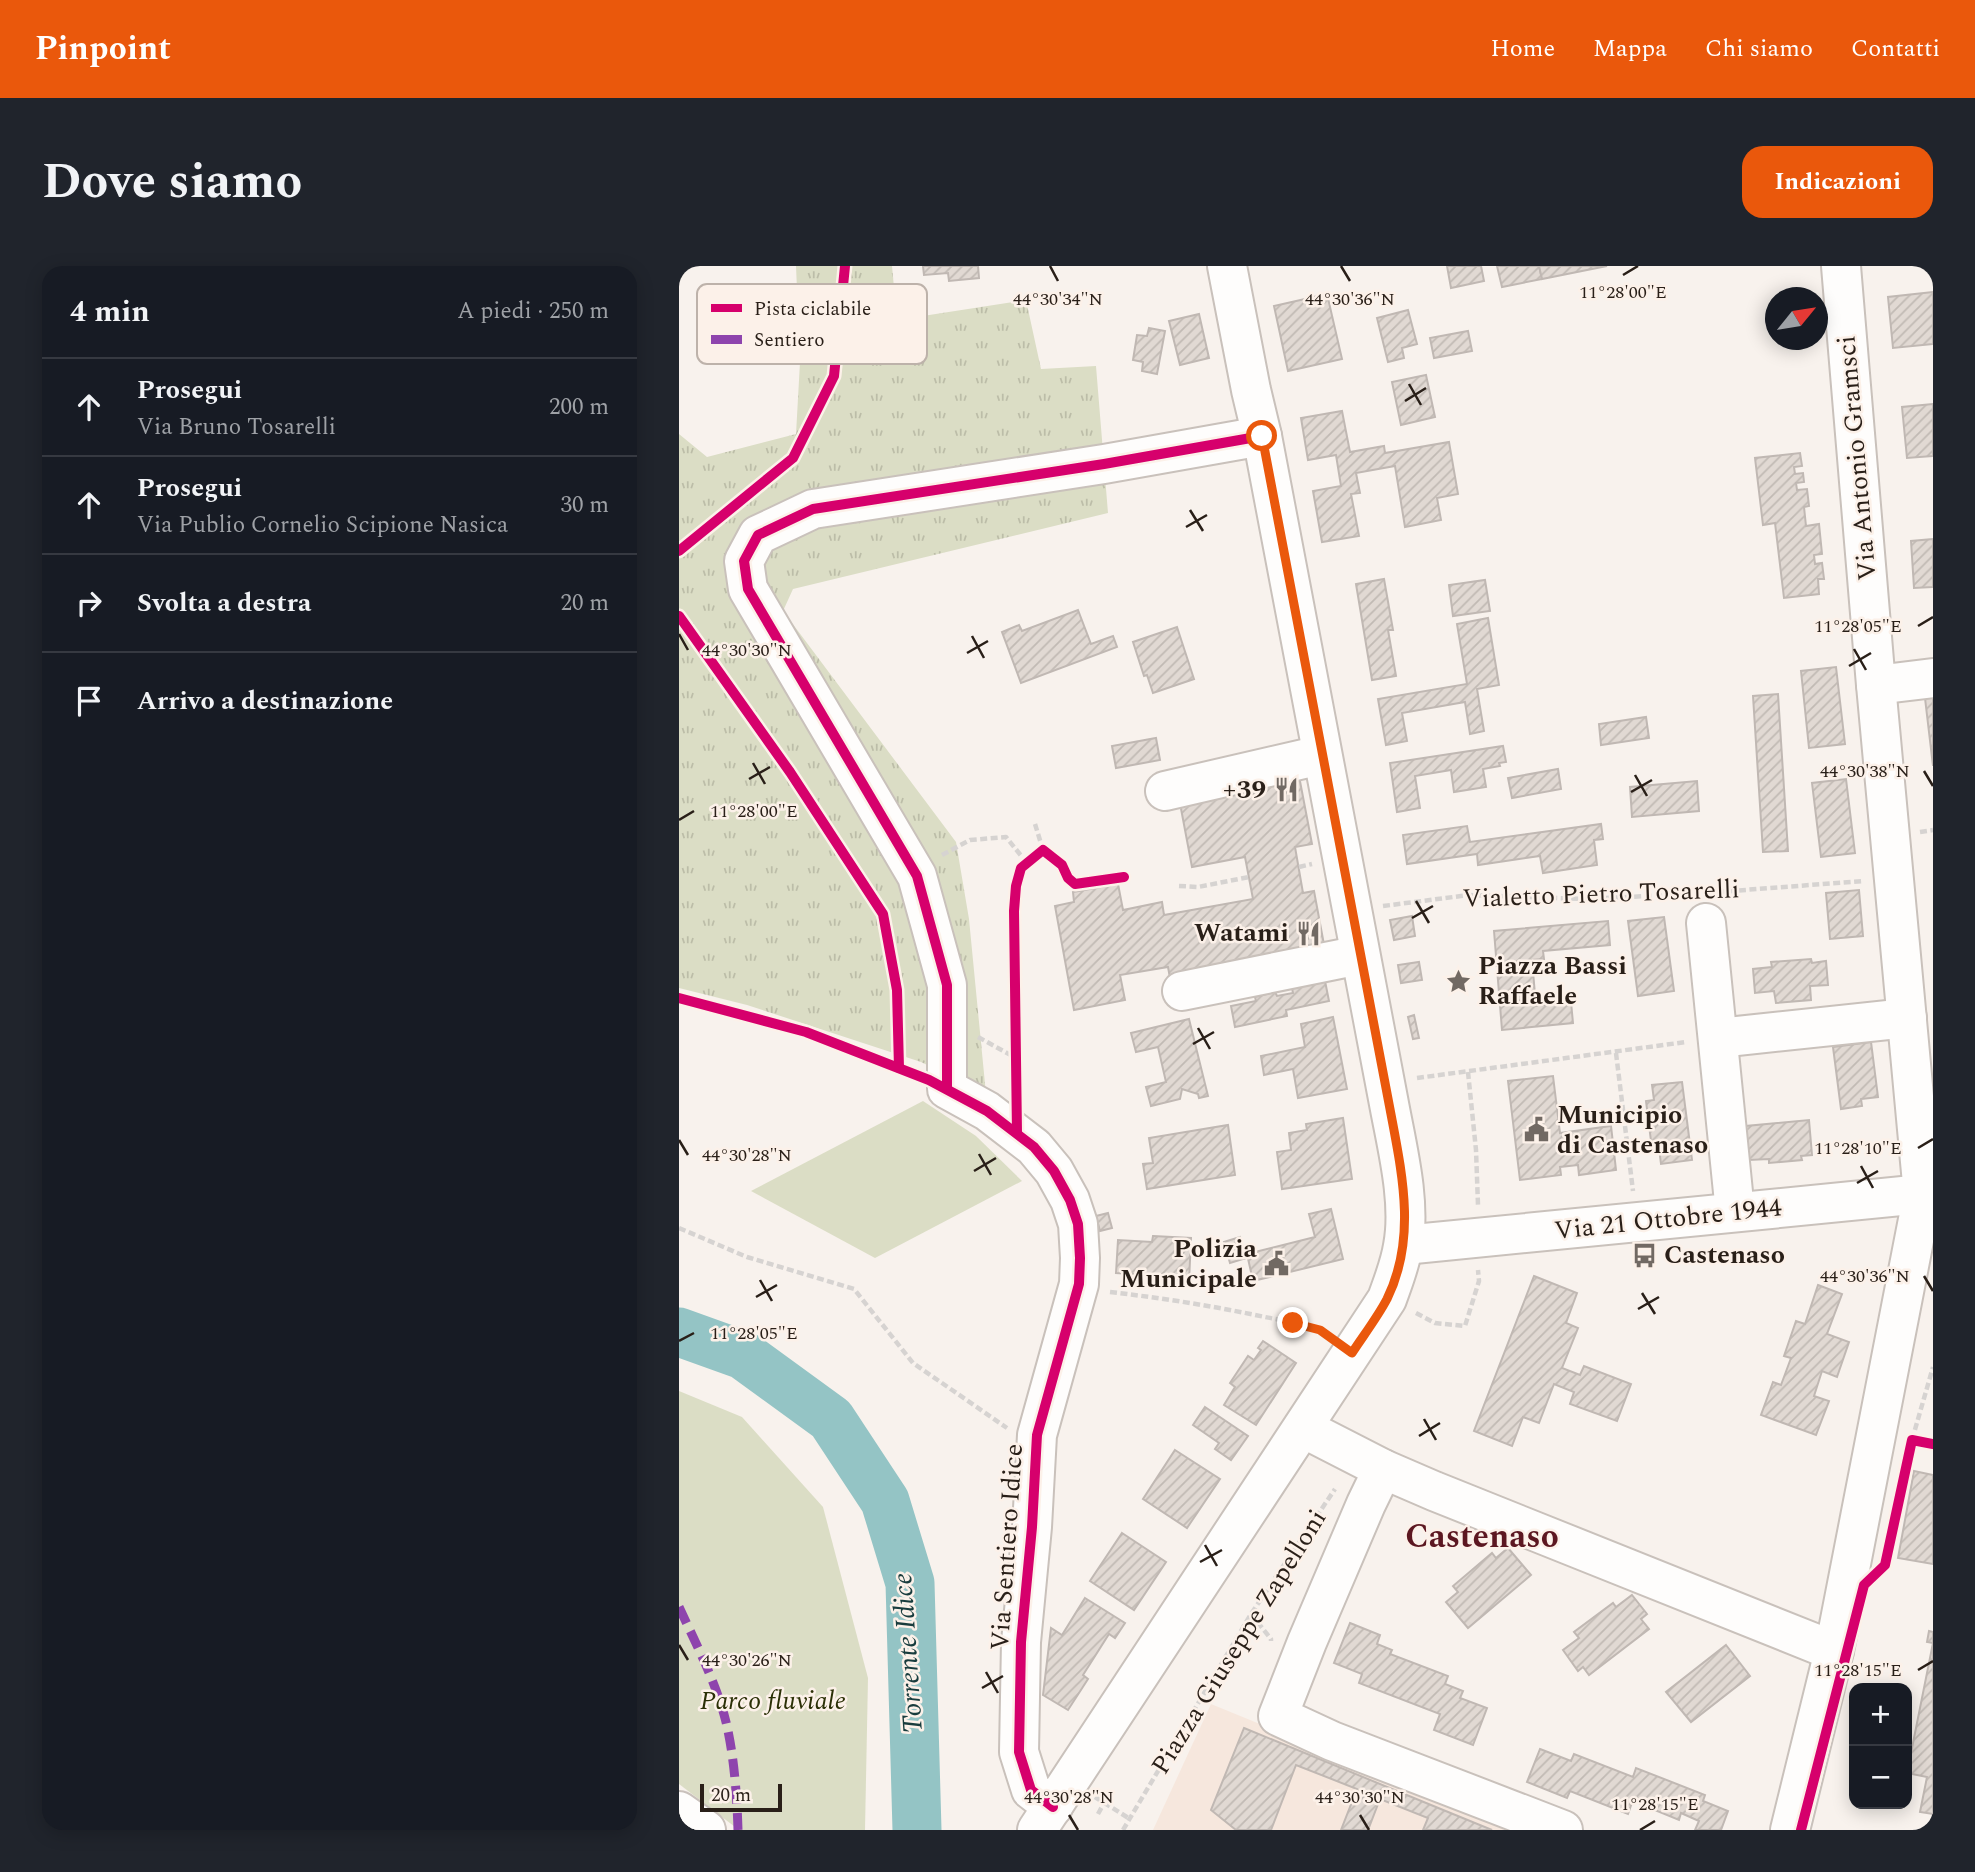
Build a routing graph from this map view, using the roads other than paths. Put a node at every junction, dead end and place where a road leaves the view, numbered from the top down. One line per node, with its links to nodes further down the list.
1 (1227, 266): 3 (street)
2 (1840, 266): 5 (street, Via Antonio Gramsci)
3 (1262, 436): 6 (street); 19 (street, Via Sentiero Idice)
4 (1933, 678): 5 (street)
5 (1876, 685): 11 (street, Via Antonio Gramsci)
6 (1321, 755): 7 (street); 9 (street)
7 (1165, 791)
8 (1708, 903): 12 (street)
9 (1360, 955): 10 (street); 15 (street)
10 (1182, 991)
11 (1907, 1018): 12 (street); 13 (street, Via Antonio Gramsci)
12 (1718, 1038): 14 (street)
13 (1928, 1193): 14 (street, Via 21 Ottobre 1944); 18 (street, Via Antonio Gramsci)
14 (1735, 1212): 15 (street, Via 21 Ottobre 1944)
15 (1403, 1245): 16 (street)
16 (1303, 1428): 17 (street); 19 (street)
17 (1370, 1462): 18 (street); 22 (street)
18 (1835, 1651): 23 (street, Via Antonio Gramsci)
19 (1053, 1806)
20 (679, 1811): 21 (street)
21 (706, 1830)
22 (1563, 1830)
23 (1790, 1830)

